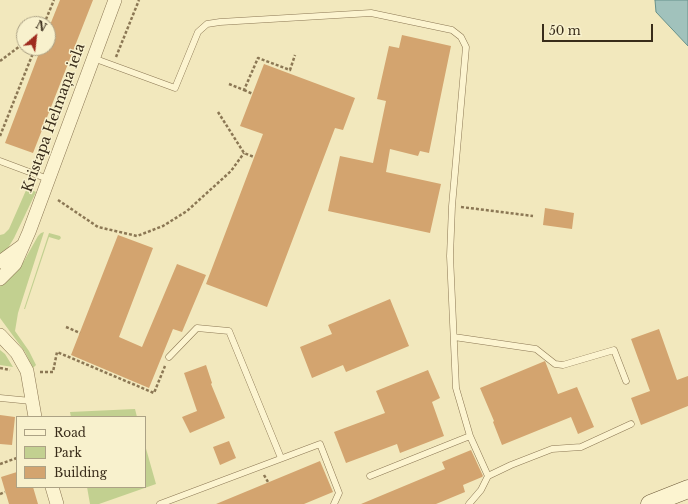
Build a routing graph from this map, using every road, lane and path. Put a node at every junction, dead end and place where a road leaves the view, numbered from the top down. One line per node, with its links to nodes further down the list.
1 (54, 0): 4 (path)
2 (115, 0): 8 (street, Kristapa Helmaņa iela)
3 (139, 0): 10 (path)
4 (47, 16)
5 (16, 49): 9 (path)
6 (295, 55): 12 (path)
7 (31, 56): 15 (path)
8 (93, 58): 10 (lane); 19 (street, Kristapa Helmaņa iela)
9 (0, 61)
10 (112, 64): 21 (lane)
11 (229, 84): 12 (path)
12 (244, 90): 13 (path)
13 (253, 94)
14 (218, 112): 16 (path)
15 (0, 136)
16 (244, 153): 17 (path); 20 (path)
17 (254, 157)
18 (0, 162): 19 (lane)
19 (48, 179): 23 (street, Kristapa Helmaņa iela)
20 (58, 200)
21 (452, 206): 22 (path); 29 (lane)
22 (533, 216)
23 (22, 246): 24 (street, Kristapa Helmaņa iela); 25 (street, Kristapa Helmaņa iela)
24 (0, 262)
25 (0, 279)
26 (66, 327): 27 (path)
27 (80, 333)
28 (0, 335): 36 (street)
29 (454, 337): 34 (lane); 39 (lane)
30 (169, 357): 33 (path); 41 (lane)
31 (0, 368): 32 (path)
32 (15, 370)
33 (36, 372)
34 (626, 380)
35 (0, 398): 36 (lane)
36 (31, 401): 37 (street)
37 (35, 416)
38 (631, 424): 45 (lane)
39 (470, 436): 44 (lane); 45 (lane)
40 (16, 458): 42 (path)
41 (281, 458): 52 (lane); 53 (lane)
42 (0, 464)
43 (264, 475): 46 (path)
44 (370, 476)
45 (488, 476): 54 (lane)
46 (268, 482)
47 (52, 488): 51 (street)
48 (688, 489): 55 (main road)
49 (6, 492): 50 (path)
50 (0, 494)
51 (57, 504)
52 (160, 504)
53 (334, 504)
54 (469, 504)
55 (650, 504)

